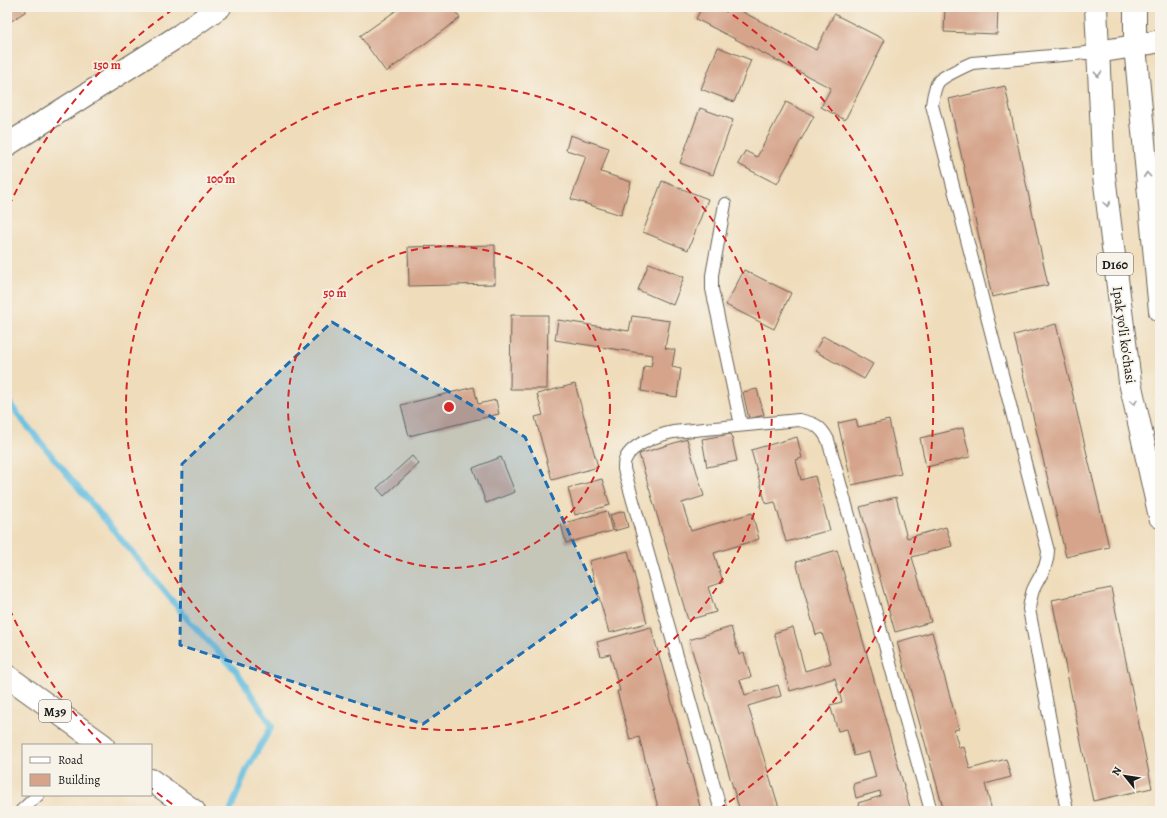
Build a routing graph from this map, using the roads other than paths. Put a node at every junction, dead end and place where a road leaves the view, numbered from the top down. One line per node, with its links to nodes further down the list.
1 (220, 7): 7 (main road)
2 (1096, 7): 6 (main road, Ipak yo'li ko'chasi / D160)
3 (1135, 7): 5 (main road)
4 (1160, 41): 5 (main road)
5 (1134, 46): 6 (main road); 9 (main road, one-way to 5)
6 (1097, 52): 11 (main road, Ipak yo'li ko'chasi / D160, one-way to 11); 20 (lane)
7 (7, 145)
8 (725, 204): 10 (lane)
9 (1160, 311)
10 (741, 425): 18 (lane); 19 (lane)
11 (1160, 518)
12 (7, 676): 13 (main road, M39)
13 (96, 743)
14 (152, 781): 17 (main road)
15 (37, 796): 16 (lane)
16 (21, 811)
17 (194, 811)
18 (721, 811)
19 (931, 811)
20 (1067, 811)

